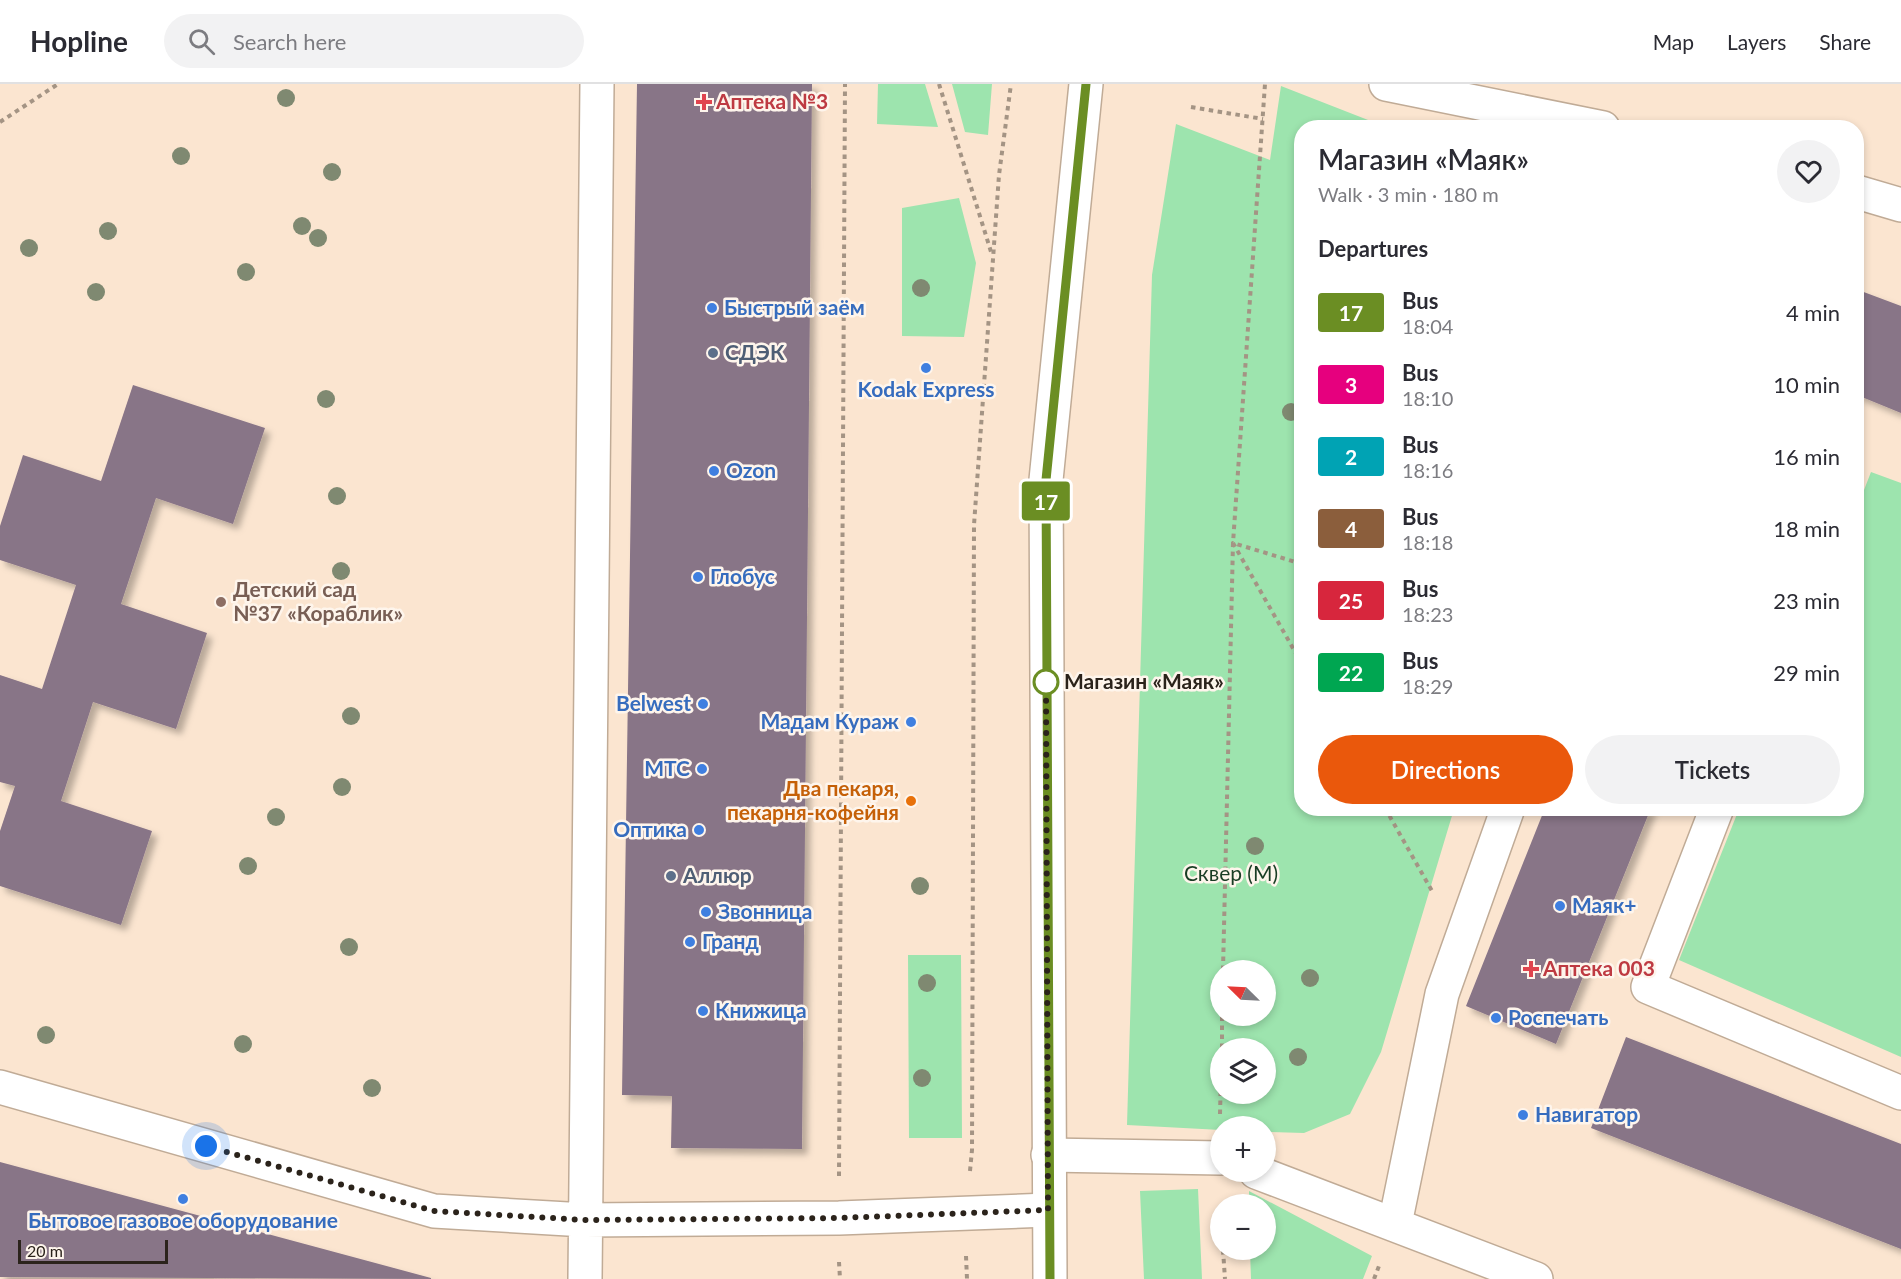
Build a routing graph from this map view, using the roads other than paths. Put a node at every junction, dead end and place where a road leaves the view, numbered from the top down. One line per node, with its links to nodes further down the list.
1 (597, 84): 16 (street)
2 (1086, 84): 12 (street)
3 (1386, 84): 4 (street)
4 (1435, 88): 5 (street)
5 (1569, 120)
6 (1864, 194): 7 (street)
7 (1901, 205)
8 (1505, 816): 17 (street)
9 (1714, 816): 11 (street)
10 (0, 1087): 16 (street)
11 (1901, 1093)
12 (1048, 1155): 13 (street); 15 (street)
13 (1210, 1158)
14 (1276, 1179): 17 (street)
15 (1048, 1210): 16 (street); 19 (street)
16 (585, 1220): 18 (street)
17 (1395, 1224): 20 (street)
18 (585, 1279)
19 (1050, 1279)
20 (1536, 1279)

